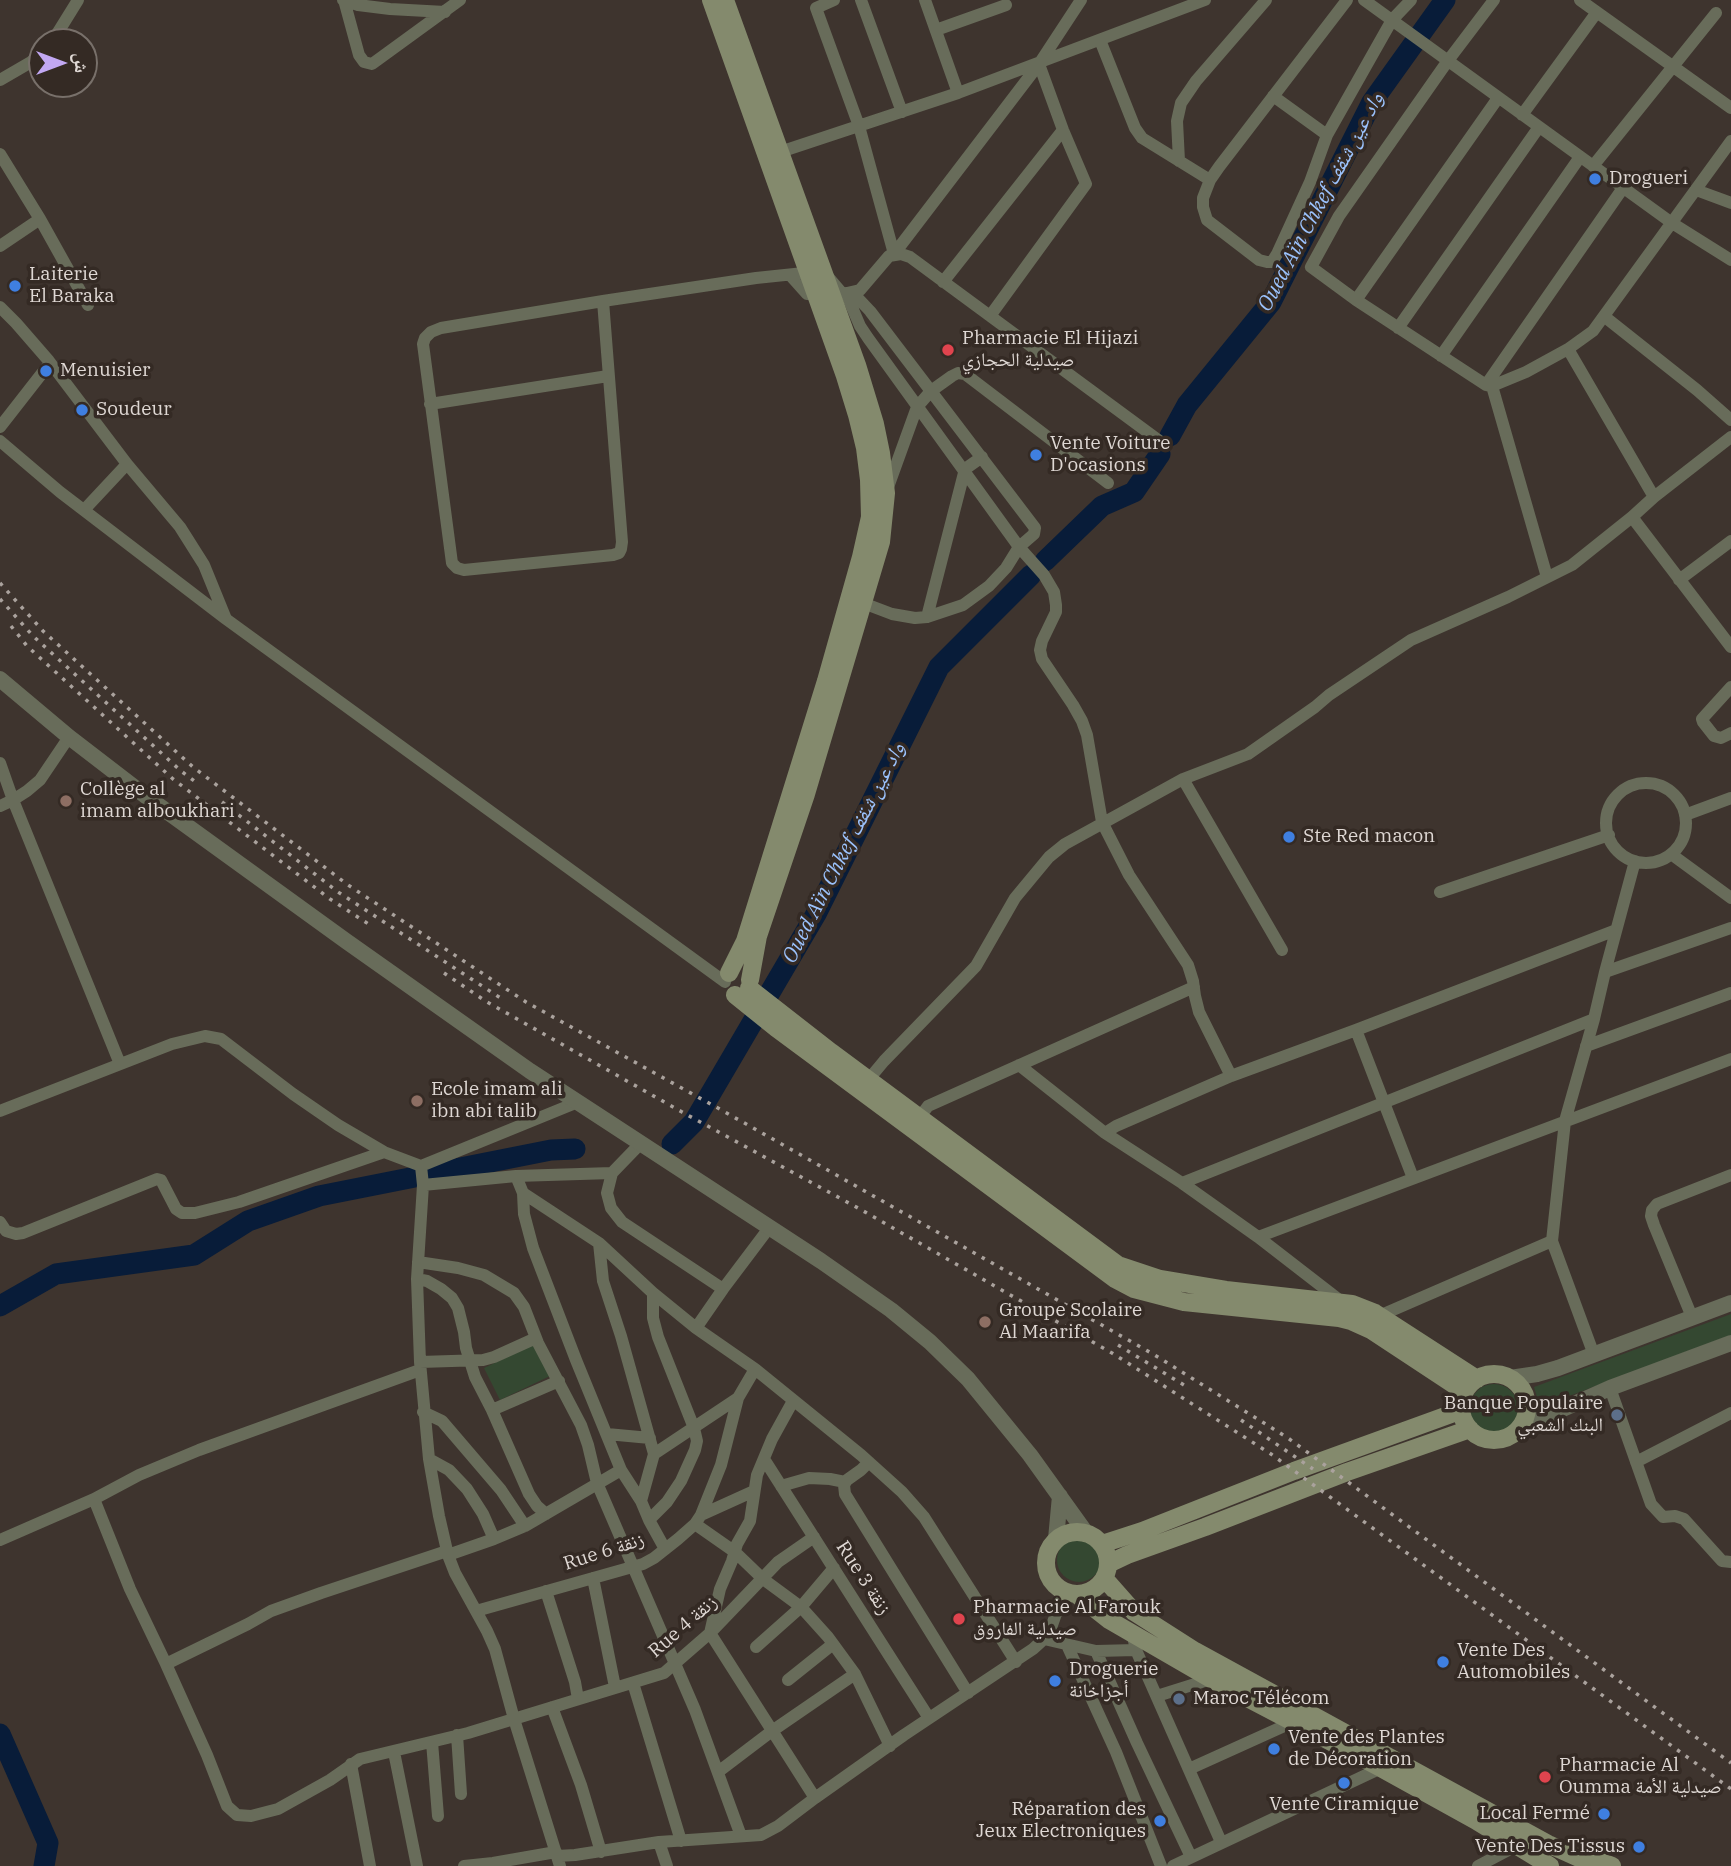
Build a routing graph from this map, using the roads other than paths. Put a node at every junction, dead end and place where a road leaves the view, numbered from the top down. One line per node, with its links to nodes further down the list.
1 (78, 0): 25 (street)
2 (343, 0): 18 (street); 20 (street)
3 (460, 0): 20 (street)
4 (711, 0): 58 (main road)
5 (725, 0): 44 (main road)
6 (834, 0): 39 (street)
7 (861, 0): 37 (street)
8 (925, 0): 26 (street)
9 (1080, 0): 30 (street)
10 (1164, 0): 22 (street)
11 (1205, 0): 22 (street)
12 (1266, 0): 47 (street)
13 (1347, 0): 34 (street)
14 (1364, 0): 24 (street)
15 (1410, 0): 24 (street)
16 (1494, 0): 28 (street)
17 (1580, 0): 21 (street)
18 (359, 3): 20 (street)
19 (1006, 5): 26 (street)
20 (445, 12)
21 (1597, 12): 31 (street); 38 (street)
22 (1170, 13): 27 (street)
23 (1716, 13): 31 (street)
24 (1392, 20): 28 (street); 42 (street)
25 (61, 28)
26 (936, 30): 33 (street)
27 (1100, 40): 30 (street); 47 (street)
28 (1447, 62): 35 (street); 61 (street)
29 (28, 64): 32 (street)
30 (1039, 64): 33 (street); 41 (street); 56 (street)
31 (1674, 67): 36 (street); 48 (street)
32 (0, 80)
33 (958, 93): 37 (street)
34 (1273, 96): 42 (street); 49 (street)
35 (1498, 97): 38 (street); 61 (street)
36 (1731, 108)
37 (902, 112): 39 (street)
38 (1522, 115): 40 (street)
39 (859, 126): 44 (street); 56 (street)
40 (1539, 127): 46 (street); 67 (street)
41 (1063, 130): 59 (street); 65 (street)
42 (1327, 135): 49 (street)
43 (1731, 141): 51 (street)
44 (780, 152): 58 (main road)
45 (0, 154): 53 (street)
46 (1580, 157): 48 (street); 69 (street)
47 (1179, 161): 49 (street)
48 (1593, 166): 50 (street)
49 (1210, 180)
50 (1623, 188): 54 (street); 72 (street)
51 (1696, 190): 52 (street); 54 (street)
52 (1731, 203)
53 (40, 219): 55 (street); 63 (street)
54 (1672, 223): 57 (street); 66 (street)
55 (0, 246)
56 (894, 254): 59 (street); 60 (street)
57 (1731, 260)
58 (807, 273): 60 (main road); 60 (street); 62 (street)
59 (943, 282): 65 (street)
60 (837, 292): 73 (street); 75 (street); 85 (main road); 118 (main road)
61 (1356, 300): 67 (street)
62 (603, 301): 71 (street); 74 (street)
63 (89, 305)
64 (0, 307): 70 (street)
65 (990, 316): 80 (street)
66 (1605, 317): 68 (street); 76 (street)
67 (1398, 328): 69 (street)
68 (1568, 349): 72 (street); 86 (street)
69 (1441, 356): 72 (street)
70 (50, 363): 77 (street); 82 (street)
71 (608, 376): 74 (street); 74 (street)
72 (1489, 385): 91 (street)
73 (931, 391): 75 (street); 81 (street); 84 (street)
74 (430, 404)
75 (917, 407): 83 (street); 85 (street)
76 (1731, 420)
77 (0, 427)
78 (1731, 437): 86 (street)
79 (0, 441): 87 (street)
80 (1161, 442)
81 (982, 457): 83 (street); 90 (street)
82 (127, 464): 87 (street); 95 (street)
83 (965, 470): 90 (street); 94 (street)
84 (1108, 483)
85 (886, 494): 93 (main road)
86 (1654, 497): 88 (street)
87 (84, 510): 95 (street)
88 (1632, 517): 91 (street); 92 (street)
89 (1731, 541): 92 (street)
90 (1019, 547): 94 (street); 107 (street)
91 (1548, 578): 102 (street)
92 (1679, 580): 96 (street)
93 (863, 603): 94 (street); 118 (main road)
94 (927, 617)
95 (226, 619): 118 (street)
96 (1731, 647)
97 (0, 678): 100 (street)
98 (1731, 687): 99 (street)
99 (1731, 733)
100 (69, 737): 104 (street); 129 (street)
101 (0, 762): 104 (street)
102 (1183, 779): 107 (street); 115 (street)
103 (1731, 798): 106 (street)
104 (13, 800): 105 (street); 125 (street)
105 (0, 806)
106 (1685, 815): 108 (street); 109 (street)
107 (1102, 822): 117 (street); 128 (street)
108 (1609, 835): 110 (street); 111 (street)
109 (1671, 854): 110 (street); 112 (street)
110 (1635, 861): 114 (street)
111 (1440, 892)
112 (1731, 898)
113 (1731, 928): 116 (street)
114 (1616, 930): 116 (street); 122 (street)
115 (1282, 950)
116 (1605, 972): 120 (street)
117 (1194, 988): 126 (street); 127 (street)
118 (742, 989): 121 (main road)
119 (1731, 993): 123 (street)
120 (1594, 1019): 123 (street); 130 (street)
121 (780, 1023): 128 (main road); 168 (main road)
122 (1356, 1030): 127 (street); 130 (street)
123 (1586, 1046): 133 (street)
124 (1731, 1059): 133 (street)
125 (120, 1064): 131 (street); 136 (street)
126 (1019, 1065): 132 (street); 134 (street)
127 (1231, 1076): 134 (street)
128 (869, 1079): 132 (main road)
129 (578, 1102): 135 (street); 137 (street)
130 (1383, 1103): 141 (street); 143 (street)
131 (0, 1111)
132 (920, 1117): 154 (main road)
133 (1564, 1121): 141 (street); 148 (street)
134 (1105, 1133): 143 (street)
135 (640, 1144): 138 (street); 146 (street)
136 (384, 1152): 137 (street); 145 (street)
137 (421, 1167): 142 (street)
138 (612, 1173): 140 (street); 152 (street)
139 (1731, 1175): 157 (street)
140 (516, 1176): 142 (street); 144 (street)
141 (1413, 1178): 147 (street)
142 (423, 1183): 150 (street)
143 (1182, 1183): 147 (street)
144 (523, 1193): 149 (street); 177 (street)
145 (0, 1222)
146 (769, 1228): 152 (street); 189 (street)
147 (1258, 1237): 154 (street)
148 (1552, 1241): 156 (street); 161 (street)
149 (599, 1243): 153 (street); 178 (street)
150 (418, 1262): 151 (street); 159 (street)
151 (418, 1279): 162 (street); 163 (street)
152 (723, 1289): 158 (street)
153 (653, 1293): 158 (street); 174 (street)
154 (1343, 1302): 156 (main road)
155 (1731, 1303): 157 (street)
156 (1379, 1316): 168 (main road)
157 (1692, 1317): 161 (street)
158 (696, 1328): 164 (street)
159 (536, 1338): 162 (street); 166 (street)
160 (1731, 1343): 167 (street)
161 (1594, 1355): 165 (street)
162 (468, 1359): 163 (street); 171 (street)
163 (420, 1366): 172 (street); 190 (street)
164 (755, 1370): 169 (street, Rue 6 زنقة); 170 (street)
165 (1510, 1378): 168 (main road); 175 (main road)
166 (559, 1381): 171 (street); 186 (street)
167 (1610, 1388): 175 (street); 183 (street)
168 (1468, 1394): 176 (main road); 201 (main road)
169 (738, 1398): 174 (street); 193 (street, Rue 6 زنقة)
170 (793, 1401): 181 (street); 182 (street)
171 (492, 1410): 192 (street)
172 (423, 1412): 180 (street); 195 (street)
173 (1731, 1413): 183 (street)
174 (694, 1428): 179 (street); 194 (street)
175 (1520, 1428): 176 (main road)
176 (1470, 1429): 208 (main road)
177 (607, 1434): 178 (street); 184 (street)
178 (650, 1438): 179 (street)
179 (654, 1454): 191 (street)
180 (429, 1459): 198 (street); 204 (street)
181 (764, 1459): 187 (street, Rue 3 زنقة); 188 (street)
182 (869, 1462): 185 (street); 223 (street)
183 (1636, 1462): 205 (street)
184 (621, 1470): 186 (street); 191 (street)
185 (845, 1482): 187 (street); 231 (street)
186 (597, 1483): 192 (street); 206 (street)
187 (781, 1486): 197 (street, Rue 3 زنقة)
188 (754, 1491): 193 (street); 203 (street)
189 (1060, 1496): 196 (street); 199 (street)
190 (94, 1499): 200 (street); 224 (street)
191 (641, 1501): 194 (street)
192 (547, 1514): 195 (street)
193 (698, 1519): 202 (street, Rue 6 زنقة); 203 (street)
194 (649, 1520): 202 (street)
195 (525, 1526): 198 (street)
196 (1086, 1533): 199 (main road); 201 (main road)
197 (814, 1537): 207 (street, Rue 3 زنقة); 210 (street, Rue 4 زنقة)
198 (494, 1539): 204 (street)
199 (1056, 1539): 212 (main road)
200 (0, 1540)
201 (1102, 1544): 208 (main road)
202 (665, 1549): 206 (street, Rue 6 زنقة)
203 (734, 1552): 210 (street); 216 (street)
204 (448, 1553): 214 (street); 224 (street)
205 (1731, 1562)
206 (633, 1566): 209 (street, Rue 6 زنقة); 225 (street)
207 (834, 1568): 213 (street); 235 (street, Rue 3 زنقة)
208 (1106, 1571): 212 (main road); 261 (main road)
209 (593, 1578): 211 (street, Rue 6 زنقة); 230 (street)
210 (763, 1579): 213 (street); 216 (street, Rue 4 زنقة)
211 (546, 1591): 214 (street, Rue 6 زنقة); 233 (street)
212 (1070, 1593): 215 (main road); 217 (street)
213 (801, 1606): 218 (street); 220 (street)
214 (476, 1611): 236 (street)
215 (1132, 1632): 221 (street); 227 (main road)
216 (710, 1633): 225 (street, Rue 4 زنقة); 238 (street)
217 (1044, 1639): 219 (street); 223 (street)
218 (833, 1644): 226 (street); 228 (street)
219 (1067, 1645): 222 (street); 244 (street)
220 (756, 1647)
221 (1136, 1650): 222 (street); 232 (street)
222 (1096, 1651): 241 (street)
223 (1016, 1662): 231 (street)
224 (166, 1664): 245 (street, Rue 4 زنقة)
225 (675, 1665): 229 (street, Rue 4 زنقة); 248 (street)
226 (855, 1674): 238 (street); 242 (street)
227 (1211, 1679): 232 (street); 237 (main road)
228 (788, 1680)
229 (633, 1683): 230 (street, Rue 4 زنقة); 253 (street)
230 (615, 1687): 233 (street, Rue 4 زنقة)
231 (968, 1693): 235 (street)
232 (1157, 1696): 247 (street)
233 (578, 1699): 234 (street, Rue 4 زنقة)
234 (552, 1707): 236 (street, Rue 4 زنقة); 257 (street)
235 (929, 1718): 242 (street)
236 (514, 1719): 239 (street, Rue 4 زنقة); 259 (street)
237 (1293, 1722): 246 (main road); 247 (street)
238 (772, 1731): 248 (street); 250 (street)
239 (457, 1735): 240 (street, Rue 4 زنقة); 249 (street)
240 (432, 1742): 243 (street, Rue 4 زنقة); 251 (street)
241 (1137, 1743): 244 (street); 258 (street)
242 (890, 1746): 250 (street)
243 (394, 1752): 245 (street, Rue 4 زنقة); 263 (street)
244 (1116, 1752): 266 (street)
245 (351, 1764): 262 (street)
246 (1381, 1768): 255 (street); 256 (main road)
247 (1189, 1769): 255 (street)
248 (718, 1772): 252 (street)
249 (461, 1794)
250 (815, 1798): 252 (street)
251 (438, 1816)
252 (741, 1836): 253 (street)
253 (681, 1841): 254 (street)
254 (659, 1842): 257 (street); 265 (street)
255 (1221, 1842): 258 (street)
256 (1518, 1845): 268 (street); 269 (main road)
257 (601, 1852): 259 (street)
258 (1191, 1857): 267 (street)
259 (558, 1858): 260 (street)
260 (523, 1862): 264 (street)
261 (1587, 1864): 270 (main road)
262 (370, 1866)
263 (417, 1866)
264 (464, 1866)
265 (667, 1866)
266 (1161, 1866)
267 (1173, 1866)
268 (1478, 1866)
269 (1550, 1866)
270 (1612, 1866)

